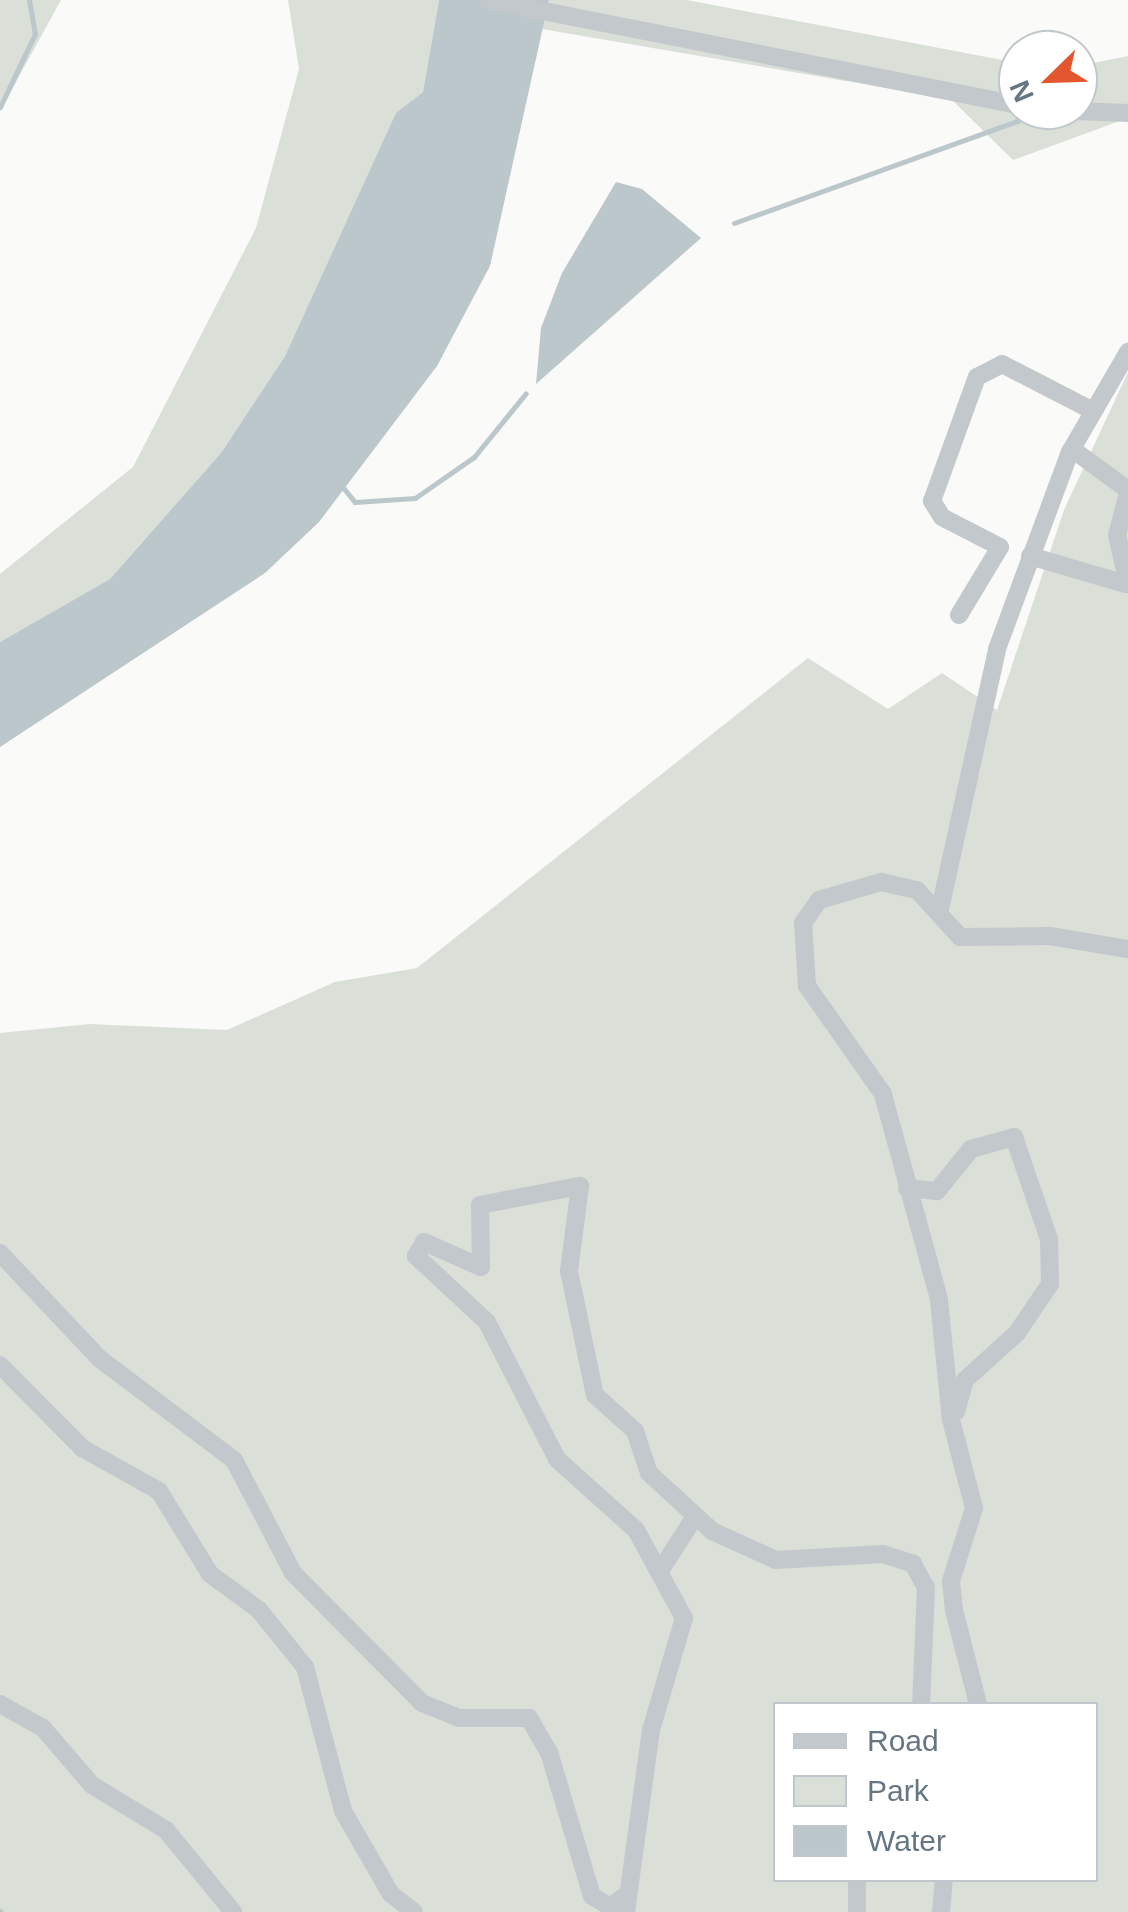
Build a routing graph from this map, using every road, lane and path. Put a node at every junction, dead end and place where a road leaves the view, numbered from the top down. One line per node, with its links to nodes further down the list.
1 (488, 0): 2 (street)
2 (998, 101)
3 (1098, 112): 4 (street)
4 (1128, 114)
5 (1128, 352): 6 (street)
6 (1093, 411): 7 (street); 11 (street)
7 (1072, 449): 8 (street); 9 (street)
8 (1128, 492): 10 (street)
9 (1030, 556): 10 (street); 12 (street)
10 (1127, 584)
11 (959, 615)
12 (940, 909): 13 (street); 14 (street)
13 (1128, 949)
14 (907, 1188): 17 (street); 17 (street)
15 (0, 1252): 27 (street)
16 (0, 1365): 29 (street)
17 (964, 1462): 20 (street)
18 (694, 1518): 19 (street); 19 (street); 21 (street)
19 (662, 1568): 27 (street)
20 (952, 1581): 21 (street); 23 (street)
21 (926, 1588): 22 (street)
22 (921, 1702)
23 (978, 1702)
24 (0, 1704): 28 (street)
25 (858, 1882): 30 (street)
26 (944, 1882): 31 (street)
27 (627, 1903)
28 (233, 1912)
29 (414, 1912)
30 (857, 1912)
31 (941, 1912)

